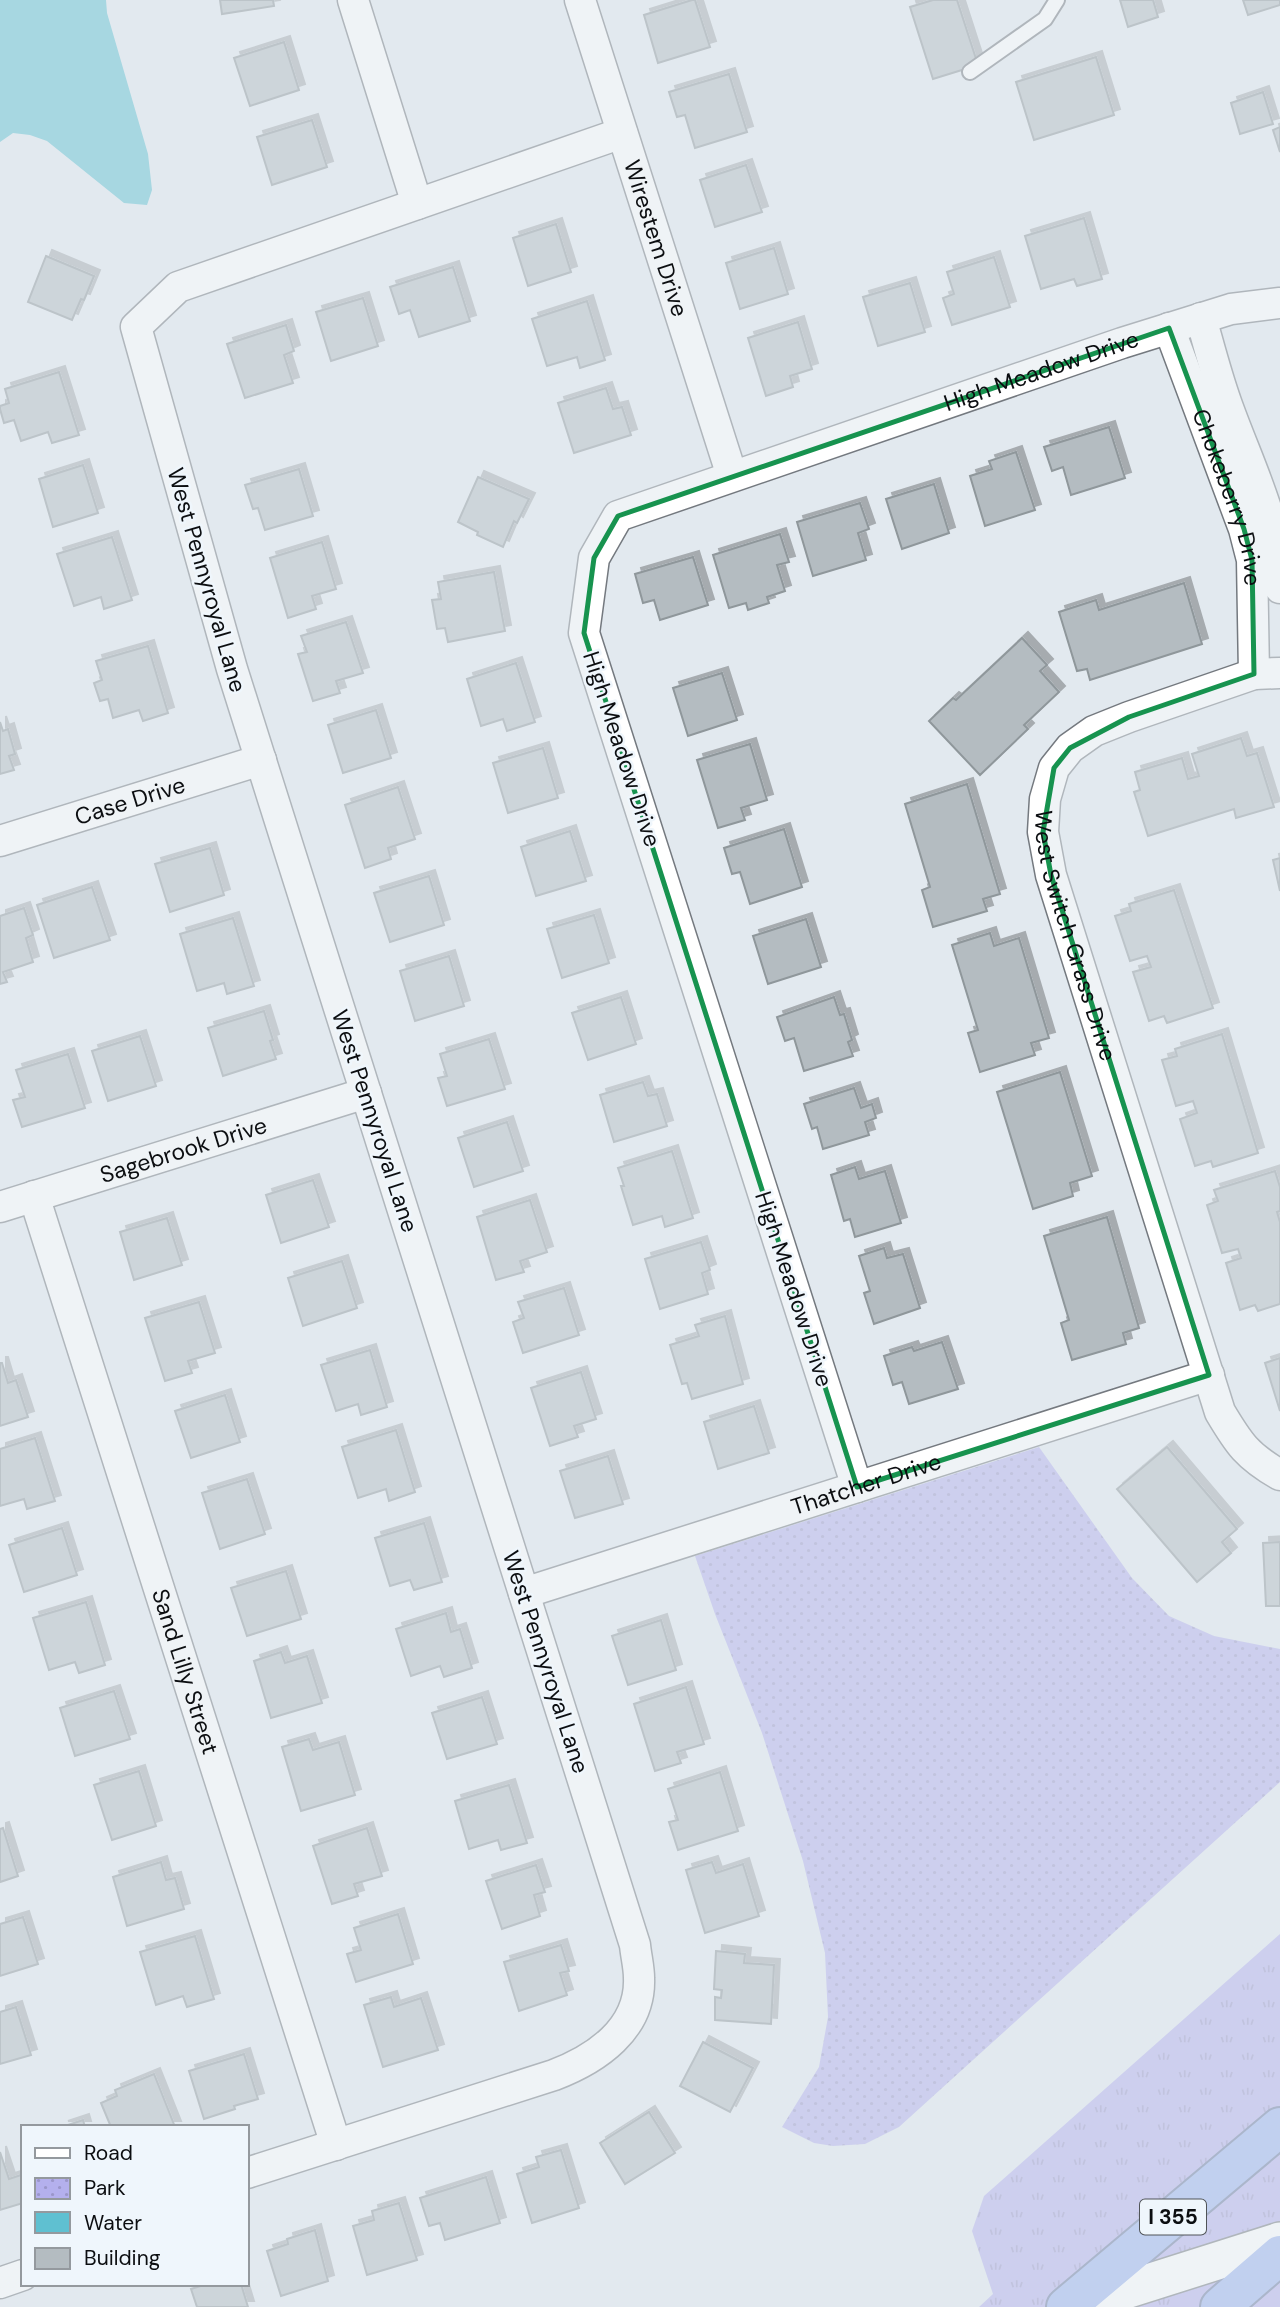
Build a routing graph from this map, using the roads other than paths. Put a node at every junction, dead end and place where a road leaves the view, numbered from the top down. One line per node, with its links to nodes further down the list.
1 (353, 0): 6 (street)
2 (580, 0): 5 (street, Wirestem Drive)
3 (1058, 0): 4 (lane)
4 (970, 72)
5 (622, 133): 6 (street, West Pennyroyal Lane); 10 (street, Wirestem Drive)
6 (418, 204): 13 (street, West Pennyroyal Lane)
7 (1280, 303): 8 (street, High Meadow Drive)
8 (1201, 318): 9 (street, High Meadow Drive); 11 (street, Chokeberry Drive)
9 (1169, 328): 10 (street, High Meadow Drive); 12 (street, Chokeberry Drive)
10 (732, 476): 20 (street, High Meadow Drive)
11 (1280, 588)
12 (1267, 674): 18 (street, West Switch Grass Drive)
13 (261, 760): 14 (street, Case Drive); 15 (street, West Pennyroyal Lane)
14 (0, 841)
15 (366, 1093): 16 (street, Sagebrook Drive); 21 (street, West Pennyroyal Lane)
16 (34, 1196): 17 (street, Sagebrook Drive); 23 (street, Sand Lilly Street)
17 (0, 1207)
18 (1209, 1375): 19 (street, West Switch Grass Drive); 20 (street, Thatcher Drive)
19 (1280, 1475)
20 (857, 1487): 21 (street, Thatcher Drive)
21 (524, 1593): 23 (street, West Pennyroyal Lane)
22 (1280, 2127): 29 (highway, I 355)
23 (336, 2145): 24 (street, West Pennyroyal Lane)
24 (248, 2174)
25 (1280, 2241): 30 (street)
26 (1280, 2255): 31 (highway)
27 (21, 2276): 28 (street)
28 (0, 2283)
29 (1066, 2307)
30 (1072, 2307)
31 (1220, 2307)

